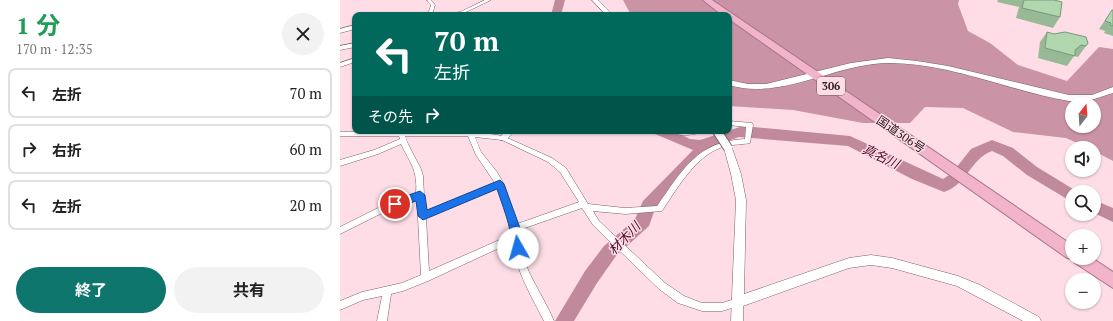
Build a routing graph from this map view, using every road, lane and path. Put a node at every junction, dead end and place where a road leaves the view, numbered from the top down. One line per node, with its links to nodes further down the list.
1 (429, 0): 5 (street)
2 (489, 0): 6 (street)
3 (595, 0): 7 (street)
4 (707, 0): 8 (highway, 国道306号 / 306)
5 (431, 12)
6 (464, 12)
7 (607, 12)
8 (725, 12)
9 (732, 17): 16 (highway, 国道306号 / 306)
10 (352, 28): 11 (street)
11 (340, 31)
12 (352, 46): 13 (street)
13 (340, 48)
14 (352, 61): 15 (street)
15 (340, 65)
16 (815, 75): 17 (street); 18 (street); 35 (highway, 国道306号 / 306)
17 (732, 83)
18 (1113, 90)
19 (732, 123): 31 (street)
20 (340, 134): 26 (street)
21 (452, 134): 26 (street)
22 (469, 134): 29 (street)
23 (476, 134): 27 (street)
24 (508, 134): 27 (street)
25 (719, 134): 40 (street, bridge)
26 (403, 137): 28 (street); 30 (street)
27 (504, 138): 31 (street)
28 (340, 163)
29 (500, 184): 32 (street); 34 (street)
30 (420, 195): 32 (street); 33 (street)
31 (585, 206): 34 (street); 40 (street)
32 (423, 216): 37 (street)
33 (340, 231)
34 (515, 232): 37 (street); 43 (street)
35 (1065, 248)
36 (1090, 265): 38 (highway)
37 (425, 278): 39 (street)
38 (1113, 281)
39 (387, 291): 41 (street); 42 (street)
40 (738, 302): 44 (street); 45 (street)
41 (340, 306)
42 (382, 321)
43 (549, 321)
44 (737, 321)
45 (1034, 321)

